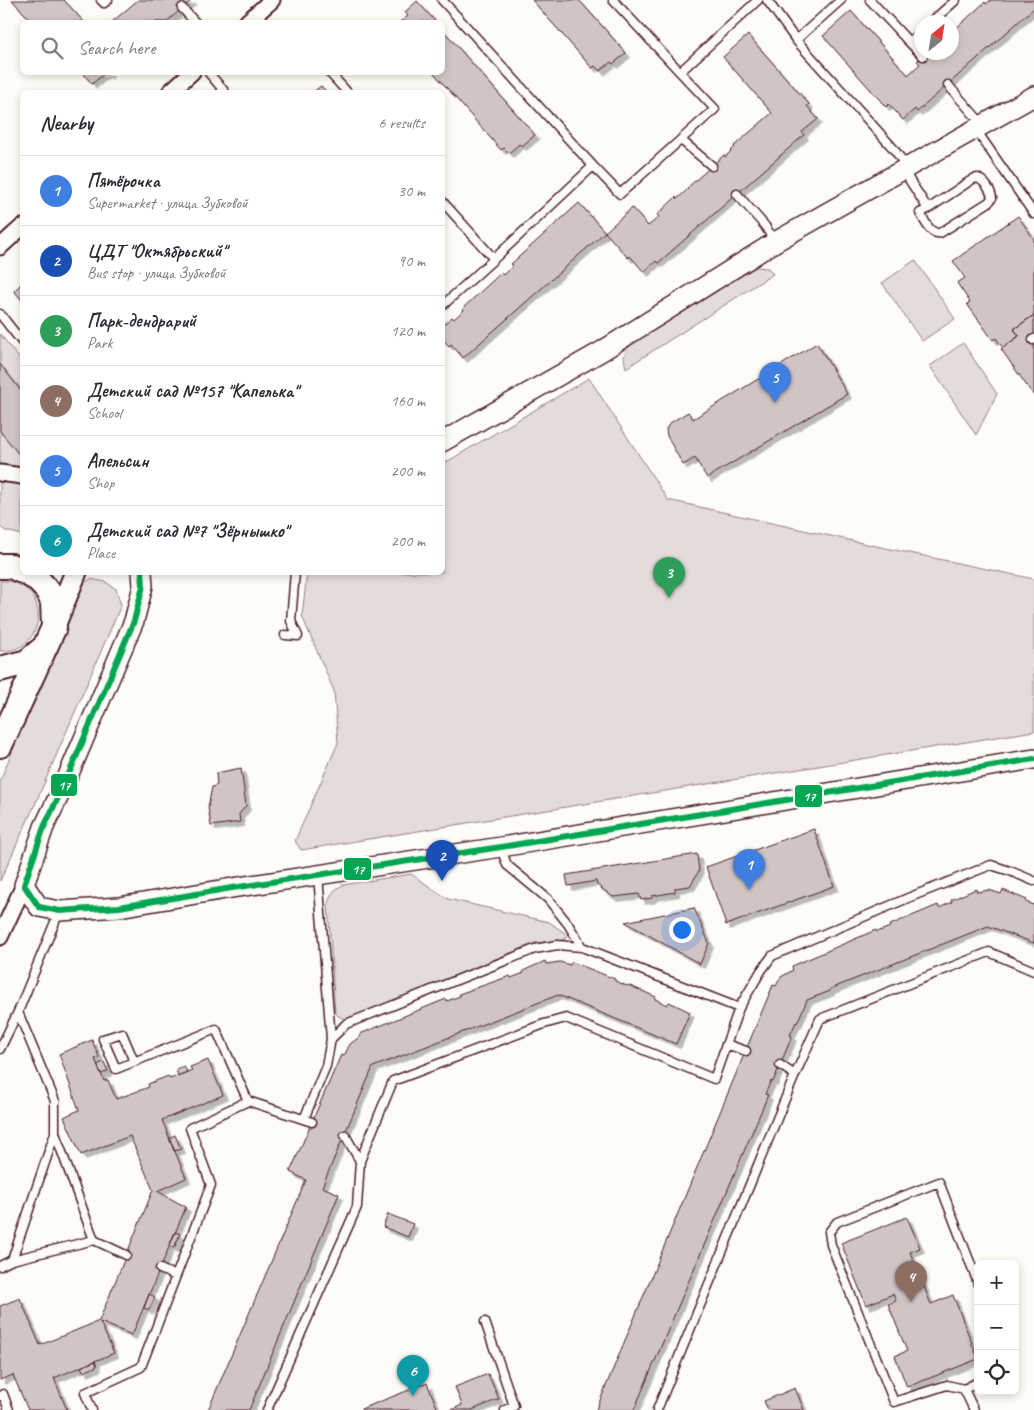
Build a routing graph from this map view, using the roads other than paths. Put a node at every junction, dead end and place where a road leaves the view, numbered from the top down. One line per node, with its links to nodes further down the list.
1 (101, 0): 2 (lane)
2 (108, 0)
3 (272, 0): 14 (street)
4 (442, 0): 30 (lane)
5 (613, 0): 19 (lane)
6 (758, 0): 19 (lane)
7 (767, 0): 16 (lane)
8 (841, 0): 16 (lane)
9 (870, 0): 17 (lane)
10 (956, 0): 12 (lane)
11 (182, 8): 13 (lane)
12 (939, 15)
13 (193, 20)
14 (249, 20)
15 (914, 38): 17 (lane)
16 (796, 40): 32 (lane)
17 (909, 42): 18 (lane)
18 (914, 47)
19 (680, 72): 29 (lane)
20 (189, 75): 24 (street)
21 (211, 75): 25 (lane)
22 (332, 75): 26 (lane)
23 (948, 84): 28 (lane)
24 (172, 90)
25 (223, 90)
26 (345, 90)
27 (1034, 96): 28 (street)
28 (979, 126): 32 (street); 36 (lane)
29 (681, 140): 30 (lane); 31 (lane)
30 (593, 166): 40 (lane)
31 (712, 166)
32 (905, 169): 35 (lane); 38 (street)
33 (737, 194): 38 (lane)
34 (445, 204): 40 (lane)
35 (928, 209): 35 (lane)
36 (1034, 214)
37 (20, 229): 39 (street)
38 (775, 242): 44 (street)
39 (0, 247)
40 (494, 259): 41 (lane)
41 (445, 303)
42 (0, 314): 43 (lane)
43 (20, 339)
44 (445, 440)
45 (0, 473): 46 (street)
46 (20, 476)
47 (29, 575): 52 (main road)
48 (75, 575): 52 (main road)
49 (142, 575): 59 (street)
50 (295, 575): 51 (lane)
51 (285, 635)
52 (49, 637): 53 (main road); 54 (main road)
53 (0, 669)
54 (0, 745)
55 (1034, 759): 56 (street)
56 (501, 847): 57 (street); 62 (lane)
57 (318, 875): 60 (street); 66 (lane)
58 (1034, 881): 64 (lane)
59 (24, 885): 60 (street); 61 (street)
60 (60, 910): 65 (lane)
61 (0, 937)
62 (582, 947): 64 (lane); 66 (lane)
63 (1034, 971): 72 (lane)
64 (740, 1008): 67 (lane)
65 (18, 1012): 68 (lane); 74 (lane)
66 (331, 1039): 73 (lane)
67 (726, 1044): 69 (lane); 76 (lane)
68 (0, 1048)
69 (746, 1051)
70 (134, 1059): 73 (lane)
71 (780, 1065): 72 (lane)
72 (795, 1075): 92 (lane)
73 (248, 1101): 83 (lane)
74 (55, 1132): 77 (lane); 79 (lane)
75 (344, 1135): 76 (lane)
76 (360, 1161): 90 (lane)
77 (94, 1240): 78 (lane); 79 (lane)
78 (126, 1255)
79 (12, 1260): 80 (lane)
80 (0, 1266)
81 (160, 1269): 83 (lane)
82 (974, 1273): 86 (lane)
83 (176, 1276): 89 (lane)
84 (486, 1322): 91 (lane)
85 (974, 1384): 86 (lane)
86 (964, 1390): 93 (lane)
87 (0, 1396): 88 (lane)
88 (9, 1410)
89 (92, 1410)
90 (268, 1410)
91 (505, 1410)
92 (657, 1410)
93 (974, 1410)

